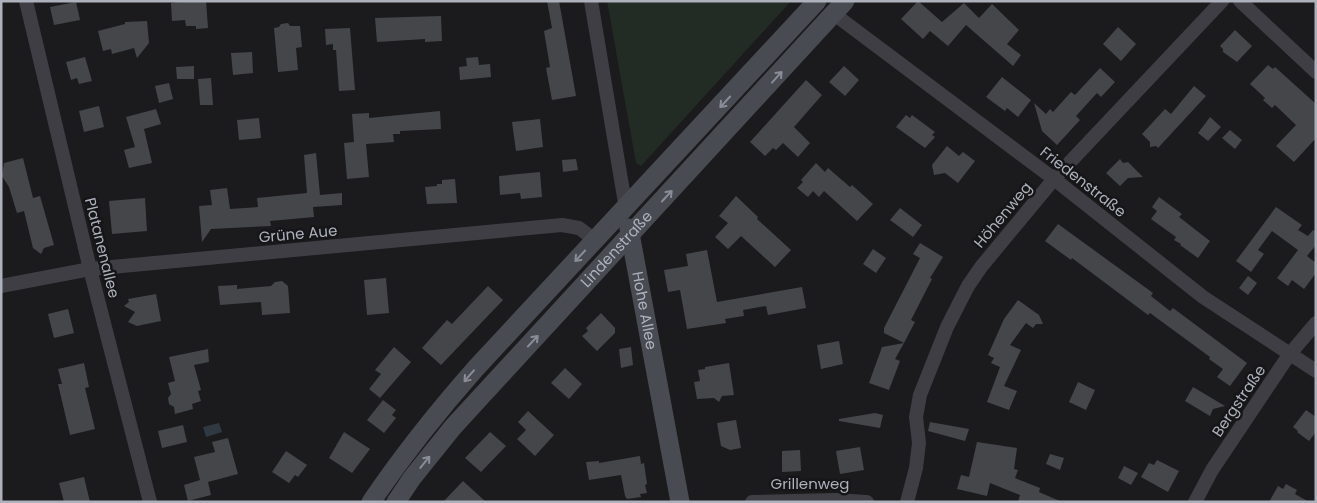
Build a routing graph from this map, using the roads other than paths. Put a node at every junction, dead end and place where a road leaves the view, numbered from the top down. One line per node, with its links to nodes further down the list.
1 (26, 1): 12 (street, Platanenallee)
2 (591, 1): 9 (street, Hohe Allee)
3 (817, 1): 9 (street, Lindenstraße, one-way to 9)
4 (1222, 1): 8 (street, Höhenweg)
5 (1240, 1): 7 (street)
6 (840, 8): 8 (street, Friedenstraße); 10 (street, Lindenstraße, one-way to 6)
7 (1316, 72)
8 (1054, 179): 15 (street, Friedenstraße); 23 (street, Höhenweg)
9 (626, 209): 10 (street, Hohe Allee); 11 (street, Lindenstraße)
10 (631, 235): 19 (street, Lindenstraße, one-way to 10); 20 (street, Hohe Allee)
11 (595, 240): 12 (street, Grüne Aue); 18 (street, Lindenstraße, one-way to 18)
12 (90, 269): 13 (street, Grüne Aue); 17 (street, Platanenallee)
13 (1, 286)
14 (1316, 323): 15 (street, Bergstraße)
15 (1289, 355): 16 (street, Friedenstraße); 24 (street, Bergstraße)
16 (1316, 371)
17 (150, 502)
18 (370, 502)
19 (396, 502)
20 (680, 502)
21 (752, 502): 22 (street, Grillenweg)
22 (867, 502)
23 (907, 502)
24 (1195, 502)

